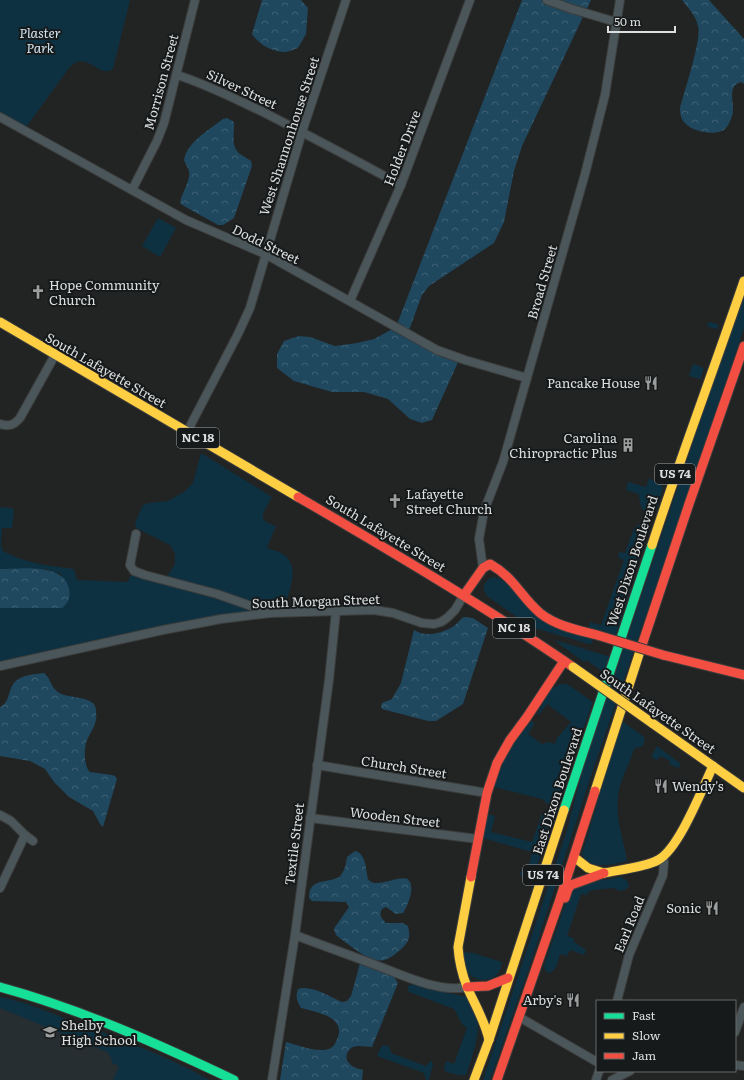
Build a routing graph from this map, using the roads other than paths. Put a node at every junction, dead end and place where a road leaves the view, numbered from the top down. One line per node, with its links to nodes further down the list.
1 (195, 0): 7 (street, Morrison Street)
2 (346, 0): 9 (street, West Shannonhouse Street)
3 (470, 0): 10 (street, Holder Drive)
4 (548, 0): 6 (street)
5 (620, 0): 6 (street, Broad Street)
6 (616, 22): 18 (street, Broad Street)
7 (177, 76): 9 (street, Silver Street); 11 (street, Morrison Street)
8 (0, 117): 11 (street, Dodd Street)
9 (302, 132): 10 (street, Silver Street); 12 (street, West Shannonhouse Street)
10 (401, 185): 14 (street, Holder Drive)
11 (132, 190): 12 (street, Dodd Street)
12 (265, 254): 14 (street, Dodd Street); 20 (street, West Shannonhouse Street)
13 (744, 281): 28 (main road, West Dixon Boulevard / US 74)
14 (350, 301): 18 (street, Dodd Street)
15 (0, 322): 17 (main road, South Lafayette Street / NC 18)
16 (744, 346): 39 (main road, US 74)
17 (55, 355): 19 (street); 20 (main road, South Lafayette Street / NC 18)
18 (527, 378): 22 (street, Broad Street)
19 (0, 424)
20 (187, 432): 23 (main road, South Lafayette Street / NC 18)
21 (136, 534): 25 (street)
22 (482, 568): 23 (main road, South Morgan Street); 29 (main road, bridge)
23 (464, 595): 24 (street, South Morgan Street); 26 (main road, South Lafayette Street / NC 18)
24 (336, 611): 25 (street, South Morgan Street); 30 (street, Textile Street)
25 (270, 613): 27 (street, South Morgan Street)
26 (564, 661): 31 (main road, South Lafayette Street / NC 18, bridge); 33 (main road)
27 (0, 666)
28 (610, 669): 45 (main road, East Dixon Boulevard / US 74)
29 (744, 674)
30 (317, 765): 33 (street, Church Street); 35 (street, Textile Street)
31 (713, 766): 32 (main road, South Lafayette Street / NC 18); 40 (main road)
32 (744, 788)
33 (487, 793): 37 (main road)
34 (0, 815): 36 (street)
35 (310, 818): 37 (street, Wooden Street); 44 (street, Textile Street)
36 (25, 835): 38 (street); 42 (street)
37 (478, 839): 47 (main road)
38 (34, 841)
39 (574, 856): 41 (main road); 43 (main road, US 74)
40 (663, 857): 41 (main road); 48 (street, Earl Road)
41 (604, 874): 43 (main road)
42 (0, 888)
43 (559, 902): 50 (main road, US 74)
44 (295, 935): 47 (street); 56 (street, Textile Street)
45 (508, 978): 47 (main road); 52 (main road, East Dixon Boulevard / US 74)
46 (0, 987): 55 (main road)
47 (467, 987): 52 (main road)
48 (617, 1000)
49 (744, 1007): 51 (street)
50 (519, 1017): 53 (street); 58 (main road, US 74)
51 (736, 1029)
52 (489, 1040): 57 (main road, East Dixon Boulevard / US 74)
53 (596, 1061)
54 (628, 1072): 59 (street)
55 (234, 1080)
56 (272, 1080)
57 (474, 1080)
58 (497, 1080)
59 (612, 1080)

